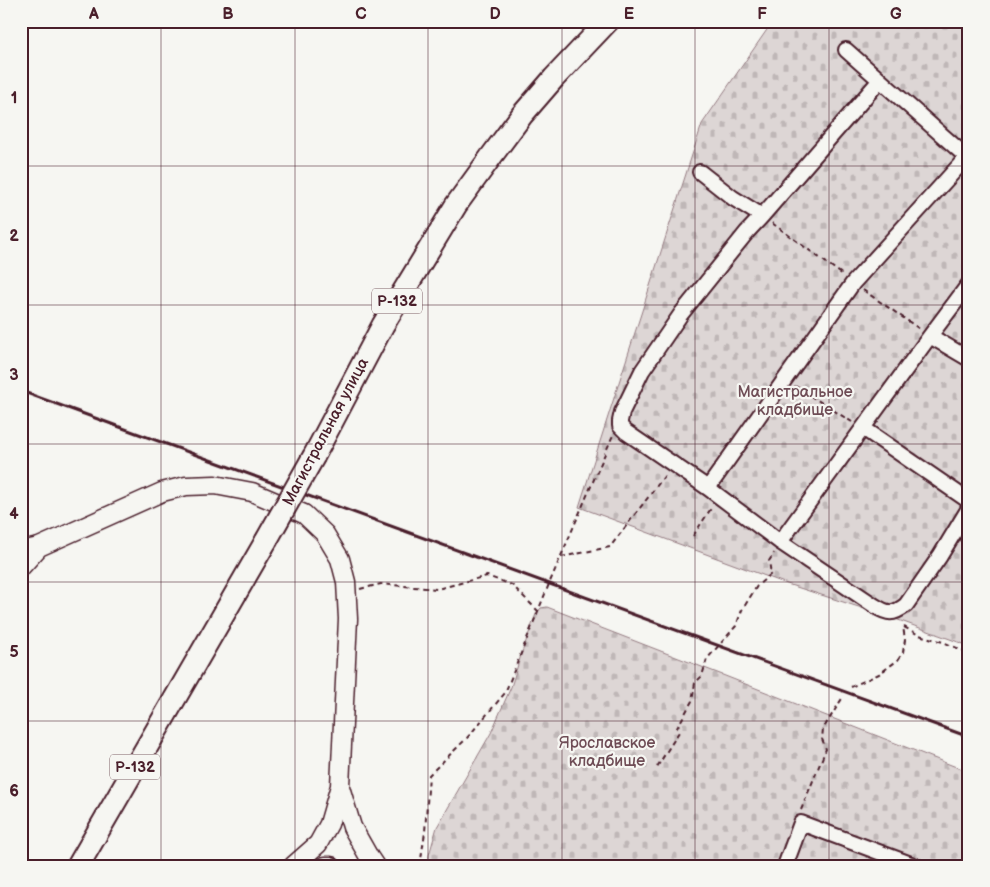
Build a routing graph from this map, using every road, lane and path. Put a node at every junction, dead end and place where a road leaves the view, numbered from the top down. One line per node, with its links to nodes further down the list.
1 (608, 21): 34 (highway, Магистральная улица / Р-132, bridge)
2 (846, 50): 3 (lane)
3 (880, 80): 4 (lane); 6 (lane)
4 (968, 158): 7 (lane)
5 (700, 172): 6 (lane)
6 (762, 216): 7 (path); 12 (lane)
7 (853, 283): 9 (path); 11 (lane)
8 (969, 284): 9 (lane)
9 (930, 336): 10 (lane); 13 (lane)
10 (969, 359)
11 (784, 379): 13 (path); 15 (lane)
12 (620, 421): 14 (lane); 22 (path)
13 (863, 428): 16 (lane); 19 (lane)
14 (673, 464): 15 (lane); 22 (path)
15 (713, 492): 18 (path); 19 (lane)
16 (969, 502)
17 (969, 508): 26 (lane)
18 (693, 536)
19 (780, 542): 26 (lane); 31 (path)
20 (39, 547): 21 (main road); 23 (main road); 32 (main road)
21 (21, 551)
22 (561, 557): 25 (path)
23 (21, 567)
24 (358, 589): 25 (path)
25 (538, 611): 39 (path)
26 (892, 613): 27 (path)
27 (903, 626): 28 (path); 29 (path)
28 (969, 653)
29 (851, 687)
30 (844, 697): 33 (path)
31 (657, 767)
32 (340, 786): 35 (main road); 38 (main road)
33 (801, 823): 40 (lane); 41 (lane)
34 (80, 861)
35 (293, 866)
36 (325, 866): 37 (main road)
37 (331, 866)
38 (375, 866)
39 (420, 866)
40 (785, 866)
41 (916, 866)

